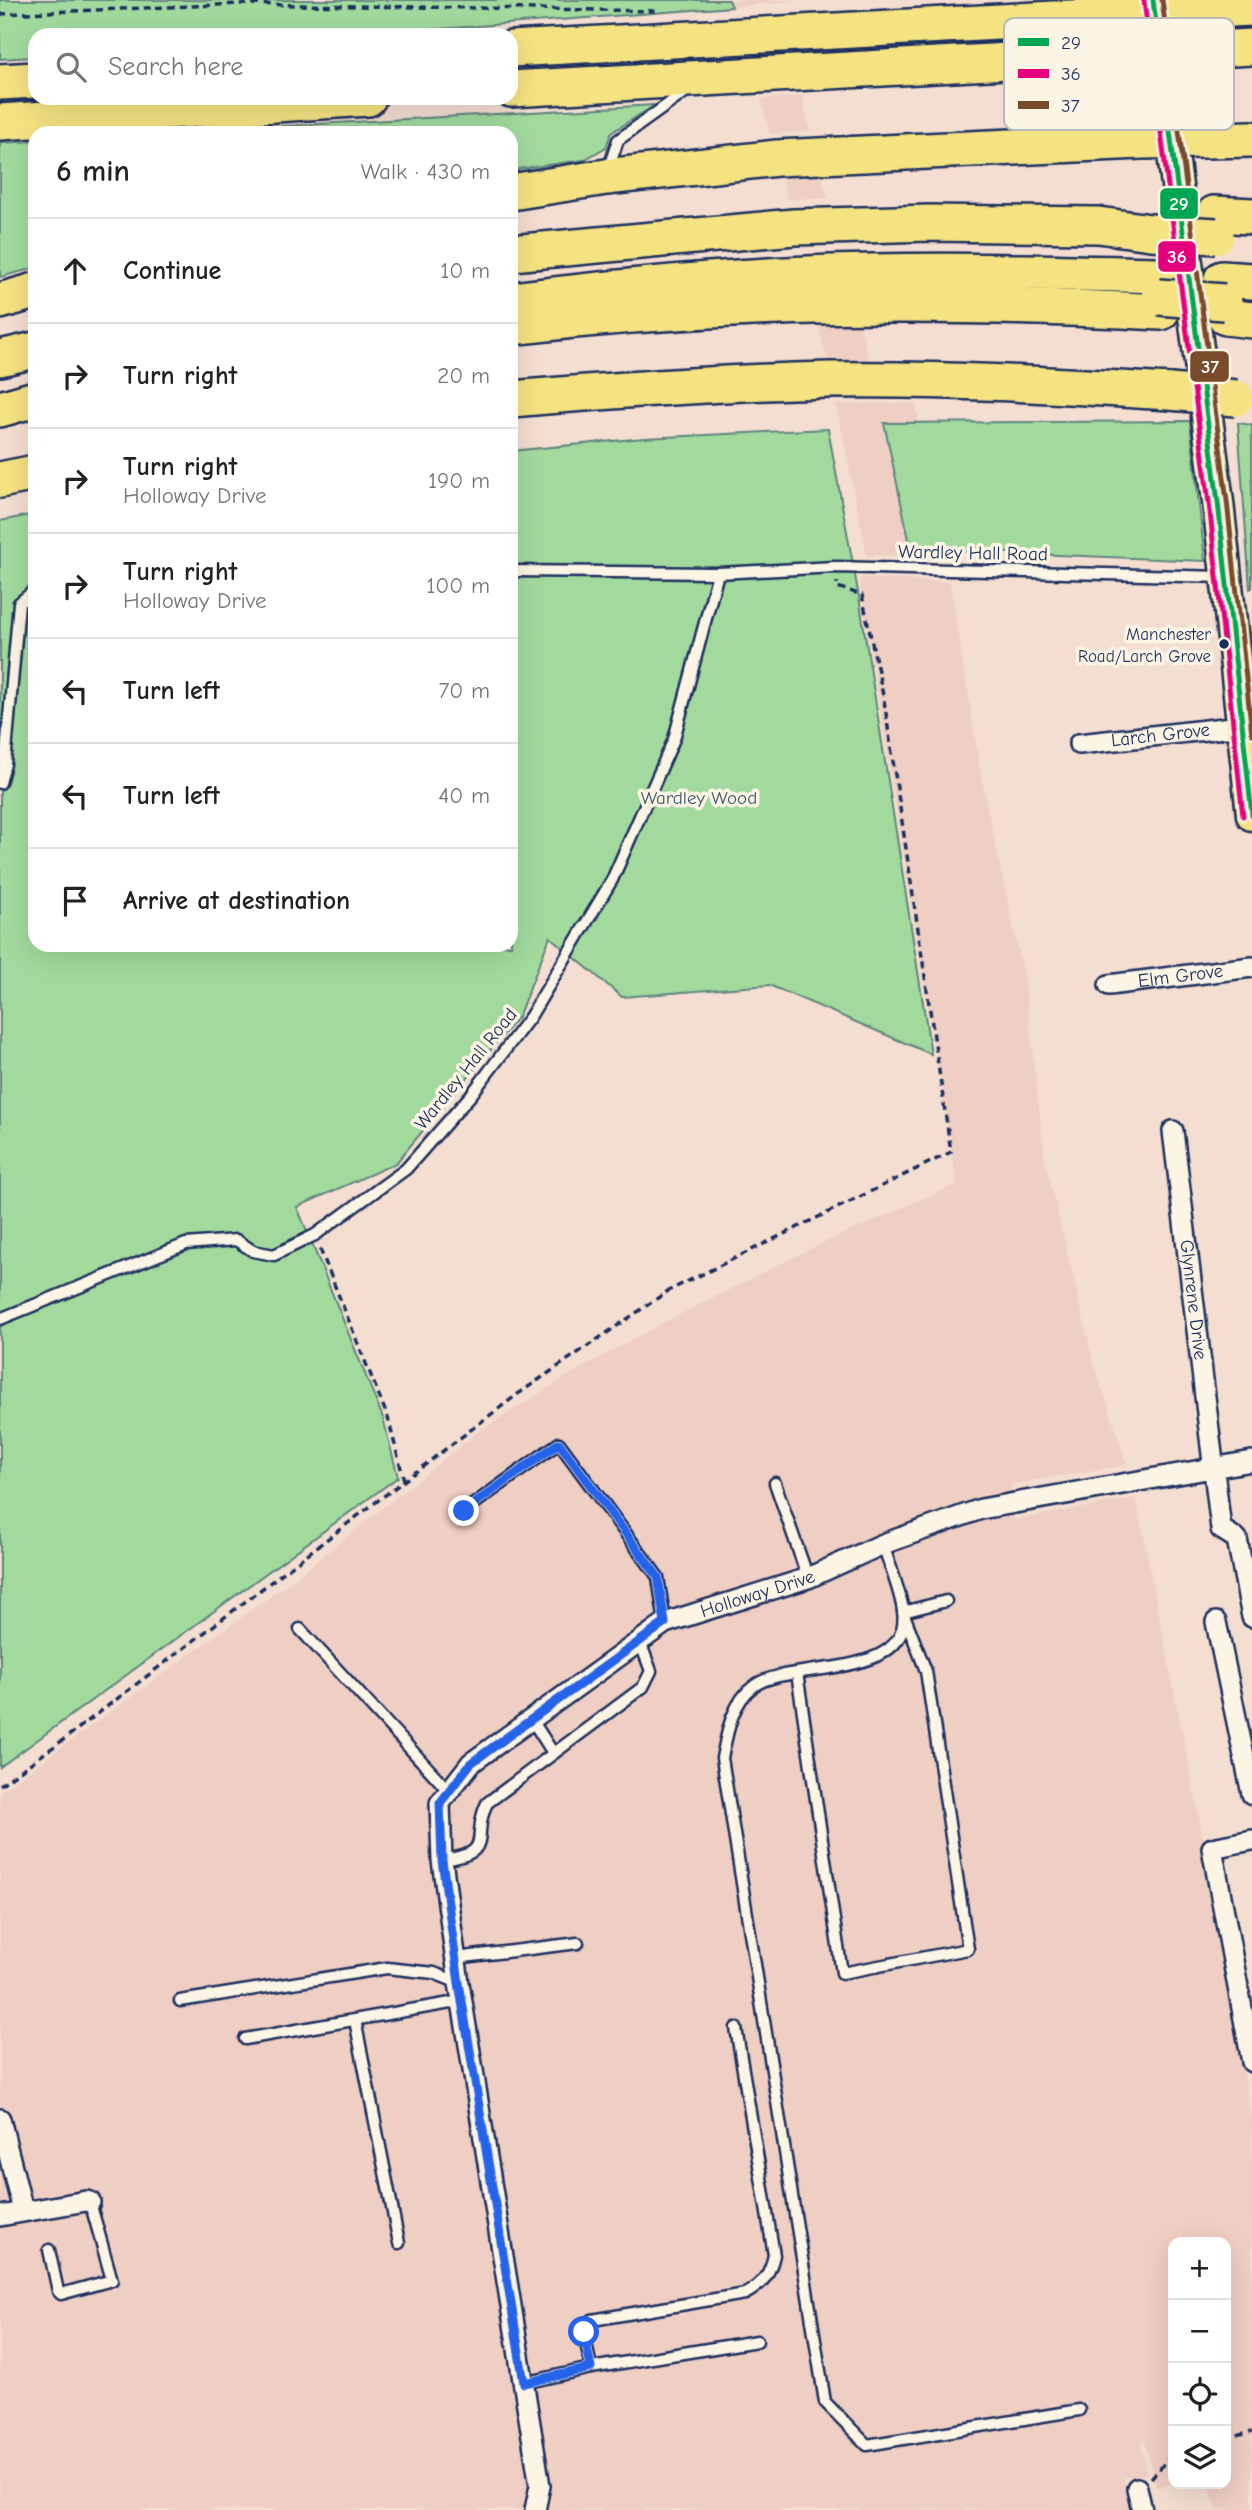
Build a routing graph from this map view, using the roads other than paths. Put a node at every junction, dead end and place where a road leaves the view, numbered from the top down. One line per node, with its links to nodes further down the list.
1 (1139, 7): 2 (highway, bridge); 5 (highway)
2 (1252, 8)
3 (1252, 47): 4 (highway, bridge)
4 (1234, 48)
5 (518, 49)
6 (1004, 61): 7 (highway, bridge)
7 (705, 78): 10 (highway); 15 (lane)
8 (28, 80): 9 (highway)
9 (0, 82)
10 (518, 89)
11 (261, 105): 12 (highway)
12 (0, 122)
13 (1158, 130): 39 (main road)
14 (1252, 139): 15 (highway, bridge)
15 (606, 177): 16 (highway)
16 (518, 191)
17 (1252, 216): 18 (highway)
18 (1215, 225): 19 (highway); 20 (highway, bridge)
19 (1252, 238)
20 (518, 252)
21 (851, 288): 22 (highway); 24 (highway); 24 (highway)
22 (810, 289): 25 (highway); 28 (highway)
23 (28, 293): 26 (highway)
24 (1159, 294): 27 (highway)
25 (518, 299)
26 (0, 300)
27 (1238, 301)
28 (518, 326)
29 (28, 351): 30 (highway)
30 (0, 359)
31 (518, 398): 32 (highway, bridge)
32 (1244, 399)
33 (28, 401): 34 (highway)
34 (0, 409)
35 (28, 474): 36 (highway)
36 (0, 480)
37 (518, 571): 38 (lane, Wardley Hall Road)
38 (718, 573): 39 (lane, Wardley Hall Road); 48 (lane, Wardley Hall Road)
39 (1227, 577): 41 (main road)
40 (28, 596): 43 (lane)
41 (1242, 726): 42 (street, Larch Grove); 44 (main road)
42 (1079, 744)
43 (0, 783)
44 (1252, 815)
45 (1252, 967): 46 (street, Elm Grove)
46 (1109, 985)
47 (1174, 1132): 50 (street, Glynrene Drive)
48 (0, 1319)
49 (1252, 1461): 50 (street, Holloway Drive)
50 (1212, 1467): 53 (street, Holloway Drive); 57 (street, Glynrene Drive)
51 (775, 1483): 54 (lane)
52 (464, 1511): 59 (lane)
53 (883, 1544): 54 (street, Holloway Drive); 56 (lane)
54 (808, 1578): 59 (street, Holloway Drive)
55 (946, 1601): 56 (lane)
56 (903, 1612): 62 (lane); 62 (lane)
57 (1252, 1617)
58 (1216, 1622): 66 (street)
59 (665, 1623): 61 (street, Holloway Drive)
60 (300, 1629): 65 (lane)
61 (640, 1642): 63 (street, Holloway Drive); 64 (lane)
62 (797, 1673): 86 (lane)
63 (531, 1720): 64 (lane); 65 (street, Holloway Drive)
64 (553, 1753): 68 (lane)
65 (449, 1791): 68 (street, Holloway Drive)
66 (1252, 1794)
67 (1252, 1840): 76 (street)
68 (442, 1860): 70 (street, Holloway Drive)
69 (578, 1942): 70 (lane)
70 (456, 1958): 71 (street, Holloway Drive)
71 (461, 1992): 72 (lane); 73 (lane); 85 (street, Holloway Drive)
72 (180, 2001)
73 (355, 2020): 75 (lane); 81 (lane)
74 (736, 2028): 84 (lane)
75 (245, 2039)
76 (1252, 2062)
77 (0, 2119): 79 (street)
78 (90, 2202): 79 (street); 82 (lane)
79 (23, 2211): 80 (street)
80 (0, 2216)
81 (399, 2243)
82 (49, 2250)
83 (757, 2341): 84 (lane)
84 (591, 2368): 85 (lane)
85 (524, 2383): 88 (street, Holloway Drive)
86 (1079, 2410)
87 (1137, 2488): 89 (street)
88 (535, 2510)
89 (1142, 2510)

